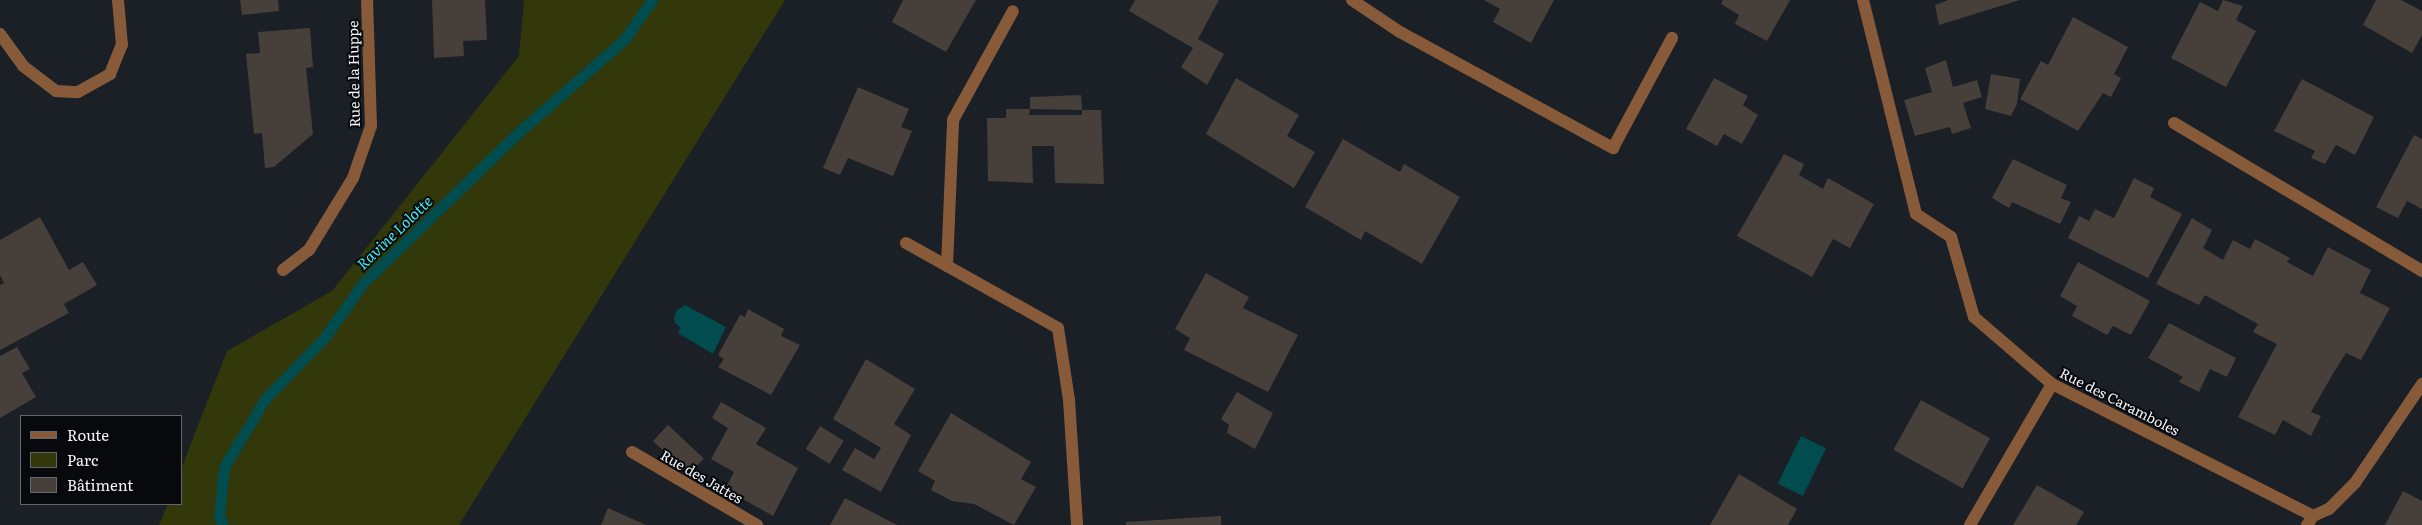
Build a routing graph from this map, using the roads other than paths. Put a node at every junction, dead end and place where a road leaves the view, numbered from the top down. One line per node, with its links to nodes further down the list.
1 (118, 0): 6 (street)
2 (367, 0): 11 (street, Rue de la Huppe)
3 (1352, 0): 7 (street)
4 (1863, 0): 13 (street, Rue des Caramboles)
5 (1013, 11): 10 (street)
6 (0, 34)
7 (1672, 38)
8 (2174, 123): 12 (street)
9 (906, 243): 10 (street)
10 (947, 266): 18 (street)
11 (283, 270)
12 (2422, 271)
13 (2052, 384): 16 (street, Rue des Caramboles); 19 (street)
14 (2422, 384): 16 (street, Rue des Caramboles)
15 (632, 452): 17 (street, Rue des Jattes)
16 (2310, 521)
17 (757, 525)
18 (1077, 525)
19 (1970, 525)

